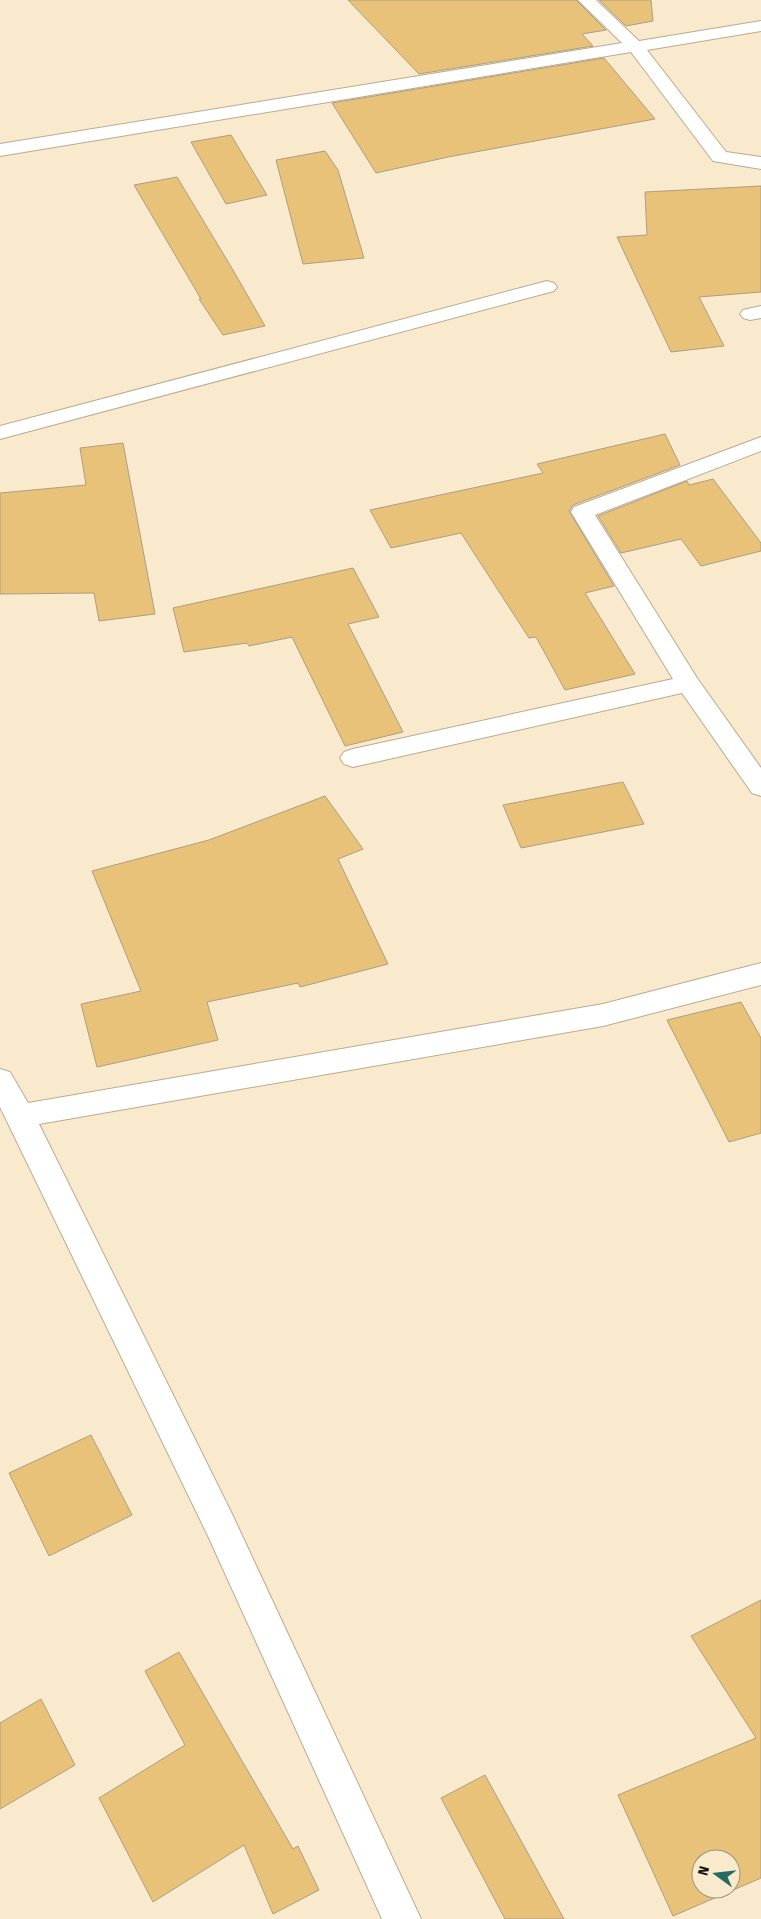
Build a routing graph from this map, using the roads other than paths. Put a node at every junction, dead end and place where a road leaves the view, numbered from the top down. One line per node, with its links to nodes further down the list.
1 (586, 0): 3 (street)
2 (761, 26): 3 (street)
3 (636, 46): 4 (street); 5 (street)
4 (0, 150)
5 (761, 163)
6 (547, 287): 7 (street)
7 (0, 433)
8 (761, 443): 9 (street)
9 (688, 684): 10 (street); 11 (street)
10 (353, 758)
11 (761, 787)
12 (761, 974): 14 (street)
13 (0, 1080): 14 (street)
14 (20, 1116): 15 (street)
15 (402, 1919)

